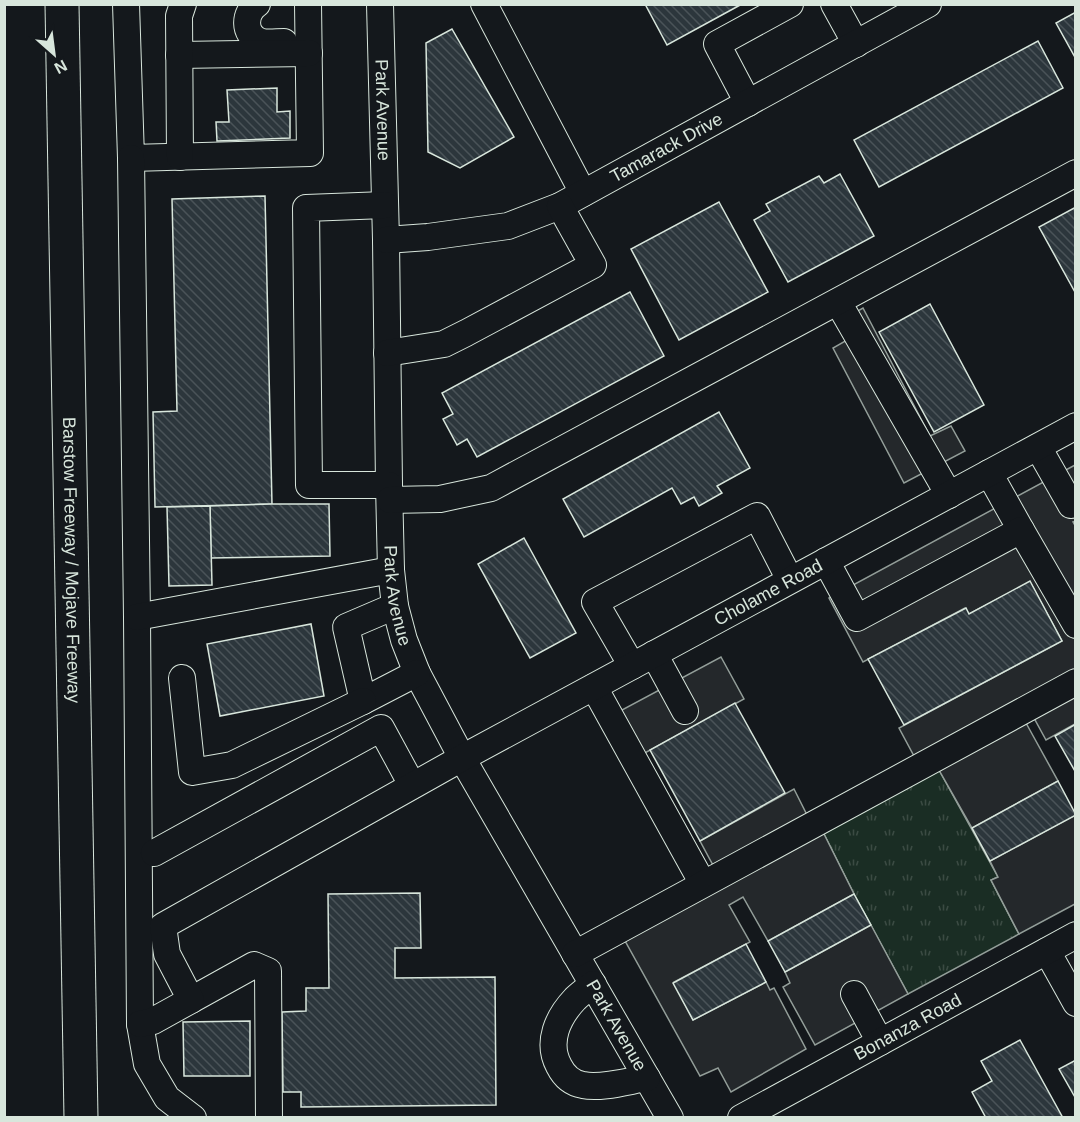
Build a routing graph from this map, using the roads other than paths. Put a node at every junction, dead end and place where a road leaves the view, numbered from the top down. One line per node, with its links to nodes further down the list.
1 (62, 4): 58 (highway, Barstow Freeway / Mojave Freeway)
2 (126, 4): 16 (street)
3 (183, 4): 13 (street)
4 (257, 4): 12 (street)
5 (308, 4): 12 (street)
6 (380, 4): 19 (street, Park Avenue)
7 (484, 4): 18 (street)
8 (790, 4): 14 (street)
9 (834, 4): 11 (street)
10 (928, 4): 11 (street, Tamarack Drive)
11 (856, 44): 14 (street, Tamarack Drive)
12 (308, 47): 13 (street); 15 (street)
13 (179, 55): 15 (street)
14 (748, 103): 18 (street, Tamarack Drive)
15 (180, 157): 16 (street)
16 (131, 158): 35 (street)
17 (1076, 173): 22 (street)
18 (583, 193): 20 (street, Tamarack Drive)
19 (385, 205): 21 (street, Park Avenue); 27 (street)
20 (560, 206): 21 (street, Tamarack Drive); 23 (street)
21 (386, 240): 23 (street, Park Avenue)
22 (838, 302): 27 (street); 28 (street)
23 (387, 353): 27 (street, Park Avenue)
24 (1076, 426): 25 (street, Cholame Road)
25 (1038, 447): 26 (street, Cholame Road); 29 (street)
26 (989, 473): 28 (street, Cholame Road); 30 (street)
27 (390, 492): 32 (street, Park Avenue)
28 (949, 495): 31 (street, Cholame Road)
29 (1076, 502)
30 (1021, 530): 31 (street); 36 (street)
31 (826, 561): 33 (street, Cholame Road)
32 (391, 570): 34 (street, Park Avenue); 35 (street)
33 (790, 580): 37 (street, Cholame Road); 37 (street)
34 (395, 606): 38 (street, Park Avenue); 42 (street)
35 (137, 617): 55 (street)
36 (1076, 625)
37 (643, 660): 41 (street, Cholame Road); 43 (street)
38 (417, 673): 42 (street); 44 (street, Park Avenue)
39 (182, 678): 42 (street)
40 (1076, 682): 47 (street)
41 (594, 687): 44 (street, Cholame Road); 47 (street)
42 (363, 701)
43 (685, 711)
44 (462, 758): 45 (street, Cholame Road); 50 (street, Park Avenue)
45 (412, 785): 46 (street); 53 (street, Cholame Road)
46 (154, 853)
47 (703, 884): 50 (street)
48 (1076, 935): 49 (street, Bonanza Road)
49 (1047, 951): 54 (street); 56 (street, Bonanza Road)
50 (575, 954): 51 (street, Park Avenue)
51 (593, 984): 57 (street, Park Avenue); 57 (street)
52 (854, 994): 56 (street)
53 (191, 1000): 55 (street); 60 (street)
54 (1076, 1003)
55 (140, 1024): 59 (street)
56 (880, 1042): 62 (street, Bonanza Road)
57 (647, 1078): 61 (street, Park Avenue)
58 (81, 1118)
59 (193, 1118)
60 (269, 1118)
61 (670, 1118)
62 (741, 1118)

